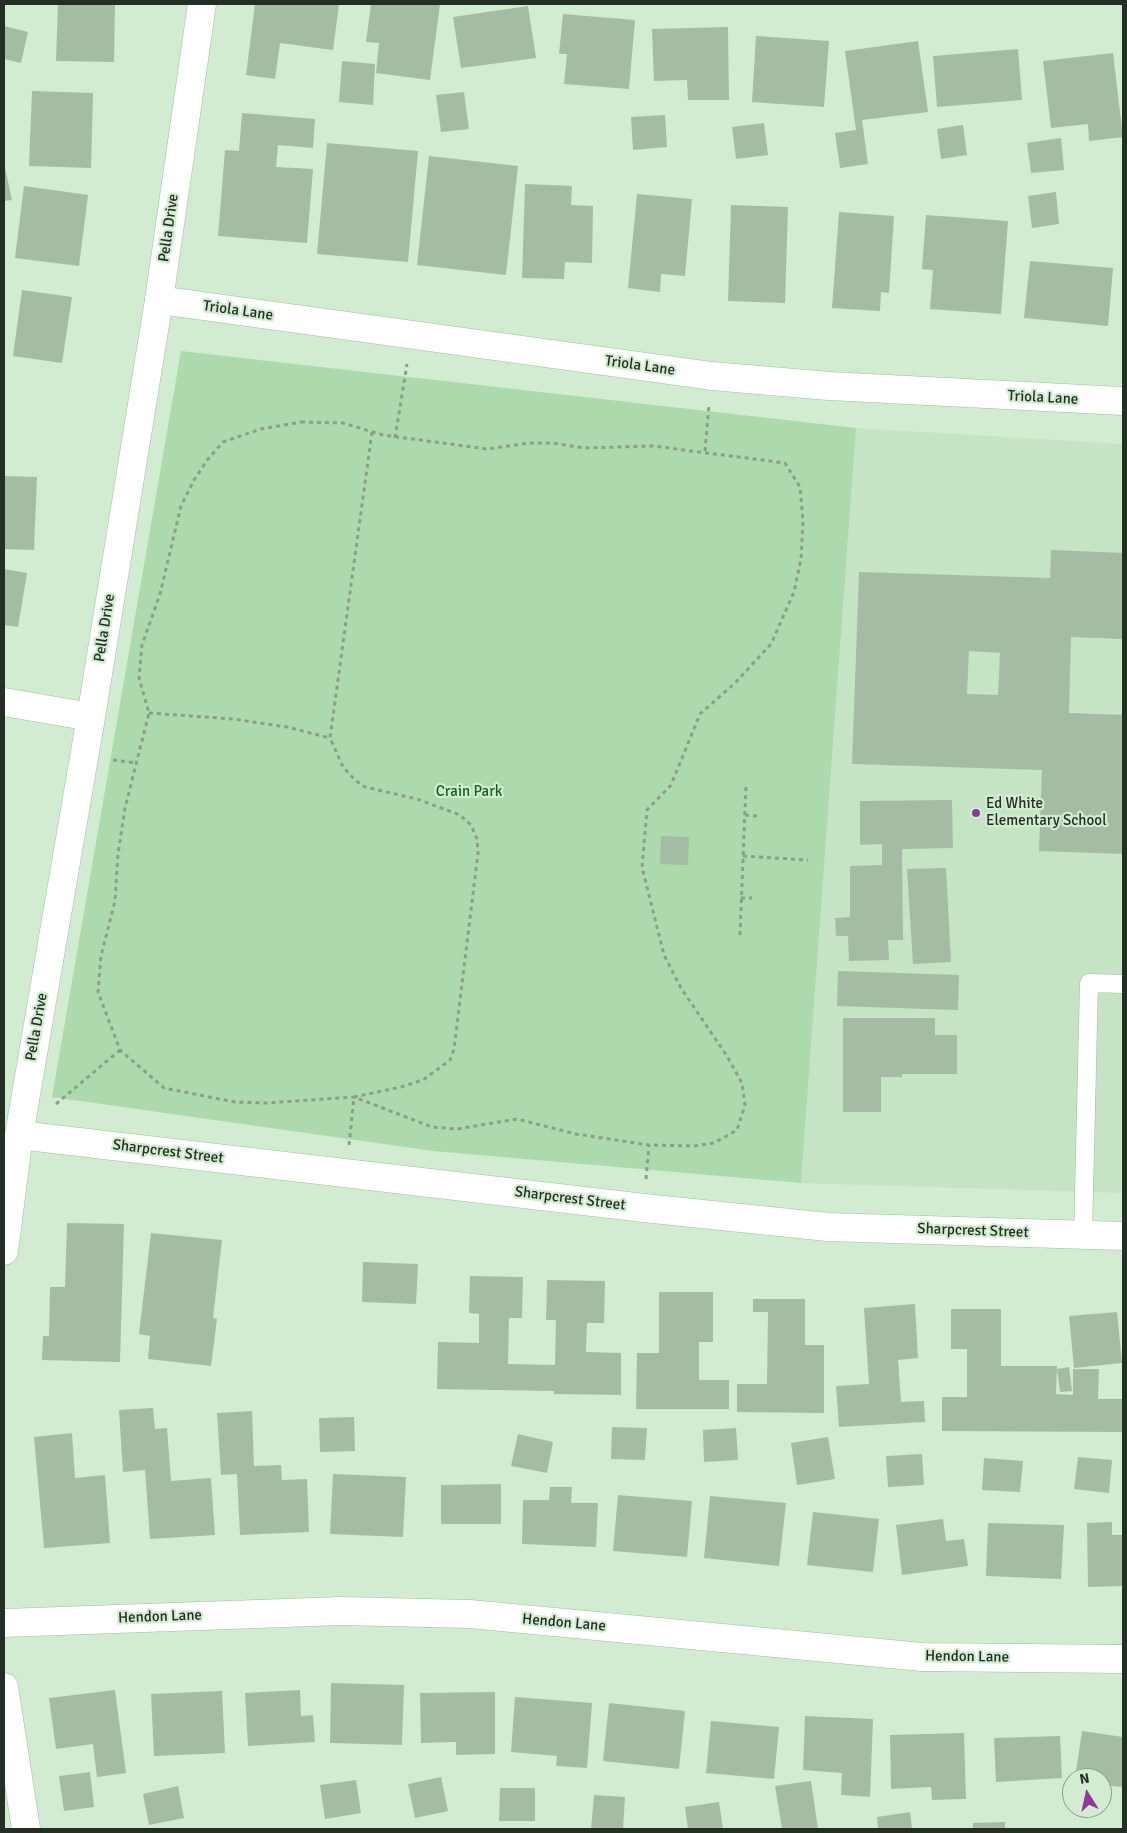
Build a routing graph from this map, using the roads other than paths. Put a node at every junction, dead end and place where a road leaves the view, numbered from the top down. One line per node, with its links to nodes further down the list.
1 (202, 4): 2 (street, Pella Drive)
2 (159, 300): 3 (street, Triola Lane); 5 (street, Pella Drive)
3 (1123, 401)
4 (4, 702): 5 (street)
5 (91, 717): 7 (street, Pella Drive)
6 (1123, 984): 8 (lane)
7 (18, 1135): 8 (street, Sharpcrest Street); 10 (street, Pella Drive)
8 (1083, 1235): 9 (street, Sharpcrest Street)
9 (1123, 1236)
10 (4, 1251)
11 (4, 1623): 12 (street, Hendon Lane)
12 (1123, 1659)
13 (4, 1687): 14 (street)
14 (26, 1829)

